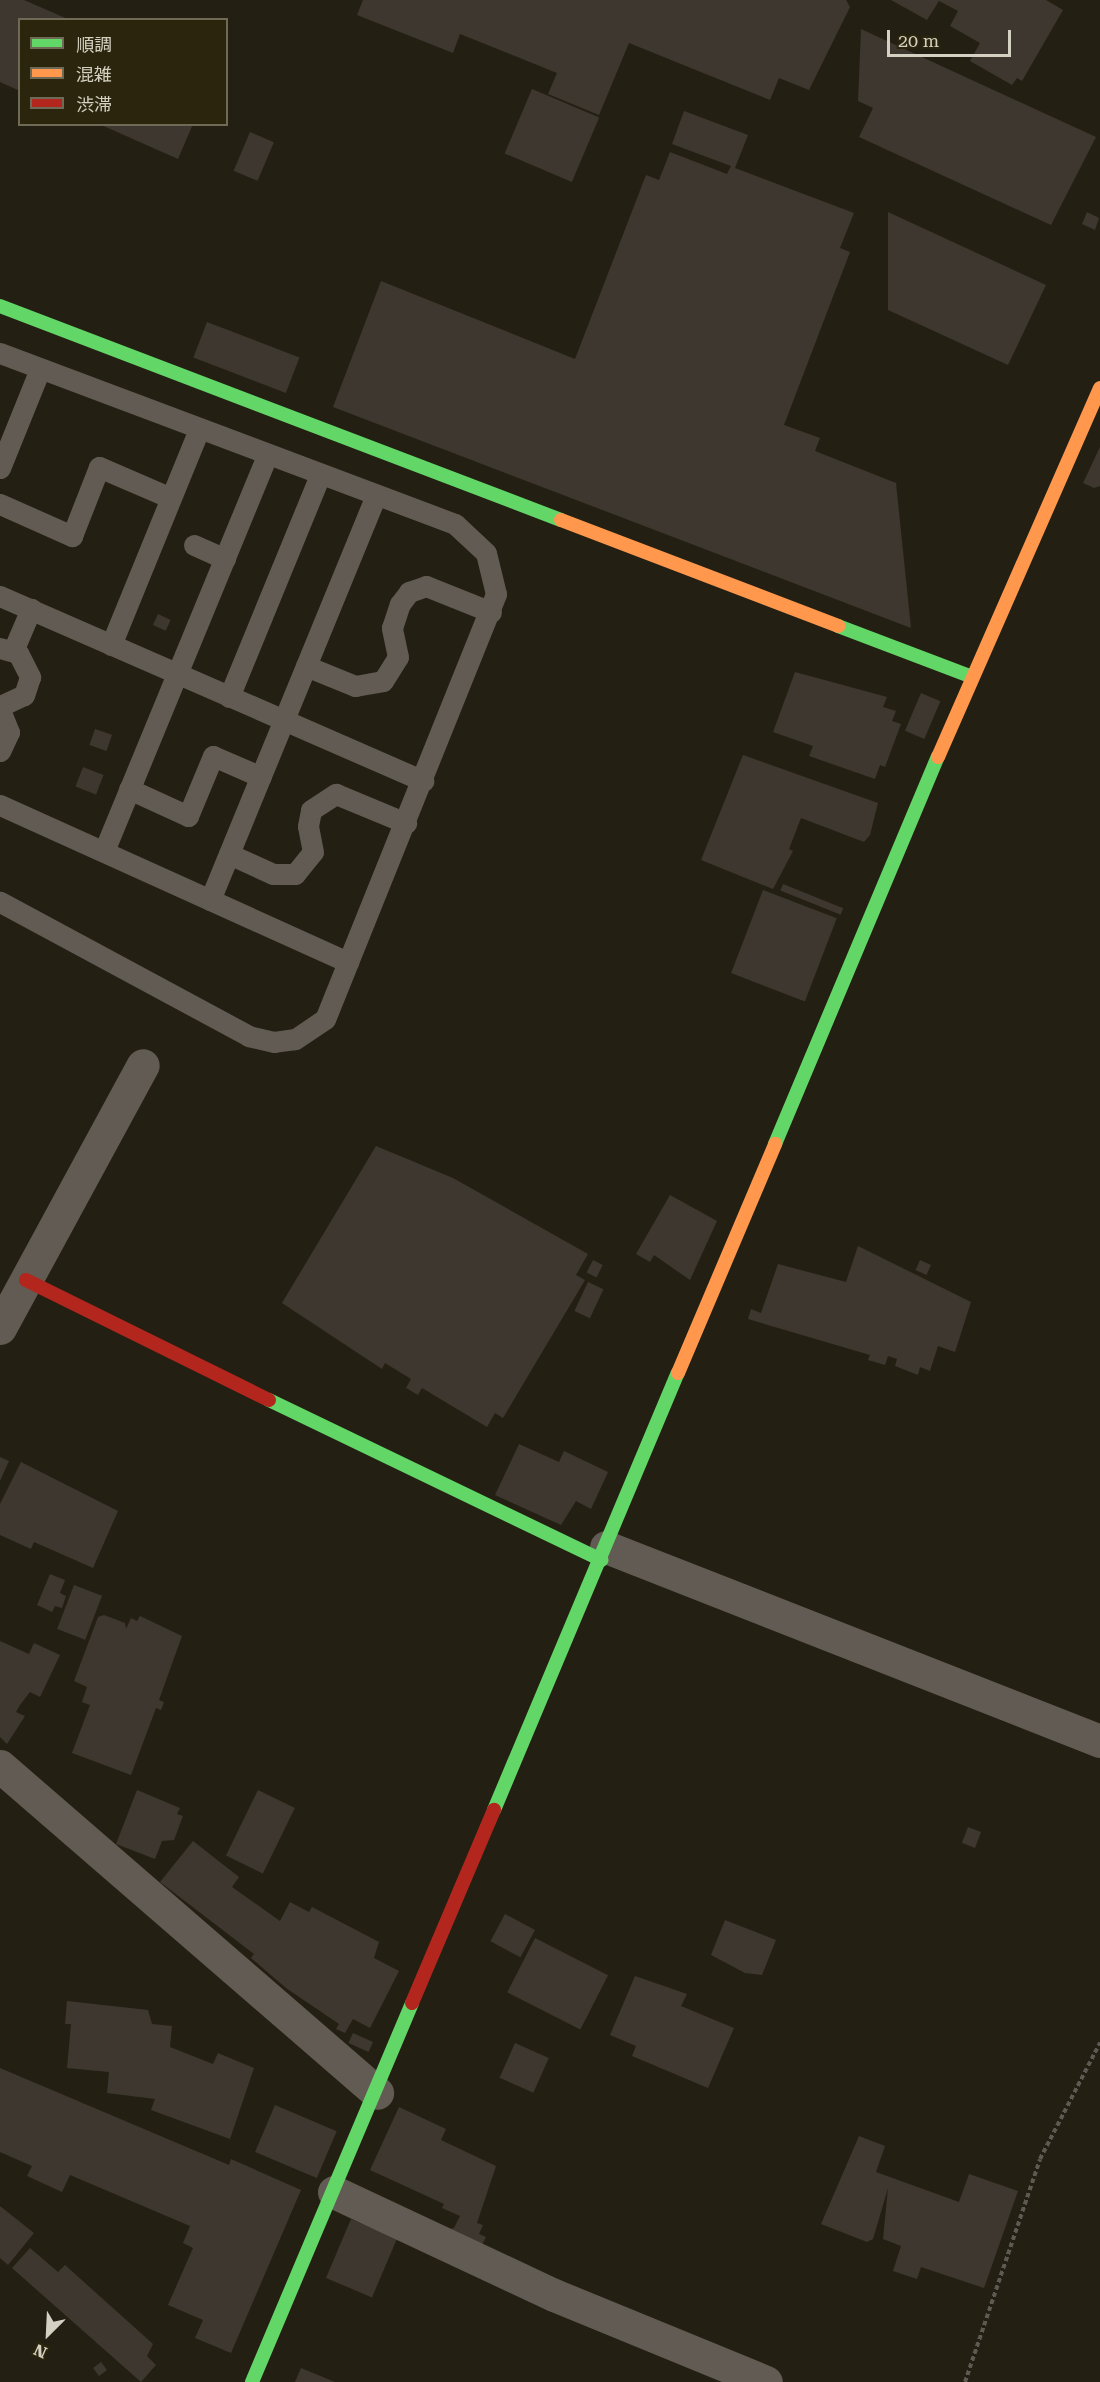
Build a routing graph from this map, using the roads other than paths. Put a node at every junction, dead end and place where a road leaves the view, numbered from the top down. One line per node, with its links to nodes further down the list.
1 (0, 306): 22 (street)
2 (0, 353): 3 (lane)
3 (40, 369): 5 (lane); 6 (lane)
4 (1100, 388): 22 (street)
5 (8, 426): 8 (lane)
6 (199, 429): 7 (lane); 11 (lane)
7 (267, 455): 9 (lane); 14 (lane)
8 (0, 468)
9 (320, 475): 10 (lane); 23 (lane)
10 (376, 495): 17 (lane); 20 (lane)
11 (171, 498): 12 (lane); 18 (lane)
12 (0, 504)
13 (194, 545): 14 (lane)
14 (225, 559): 21 (lane)
15 (0, 596): 16 (lane)
16 (31, 609): 18 (lane); 19 (lane)
17 (491, 612): 20 (lane); 28 (lane)
18 (111, 645): 21 (lane)
19 (6, 650): 24 (lane)
20 (306, 666): 25 (lane)
21 (177, 674): 23 (lane); 29 (lane)
22 (972, 677): 40 (street)
23 (229, 697): 25 (lane)
24 (0, 708): 26 (lane)
25 (284, 720): 27 (lane); 28 (lane)
26 (0, 751)
27 (261, 777): 29 (lane); 33 (lane)
28 (423, 781): 31 (lane)
29 (129, 789): 32 (lane)
30 (0, 805): 32 (lane)
31 (406, 823): 33 (lane); 36 (lane)
32 (104, 851): 34 (lane)
33 (229, 854): 34 (lane)
34 (210, 900): 36 (lane)
35 (0, 902): 36 (lane)
36 (348, 963)
37 (143, 1065): 38 (street)
38 (26, 1280): 39 (street); 40 (street)
39 (0, 1328)
40 (604, 1554): 41 (street); 43 (street)
41 (1100, 1741)
42 (0, 1766): 43 (street)
43 (377, 2092): 44 (street)
44 (334, 2192): 45 (street); 46 (street)
45 (252, 2382)
46 (766, 2382)

